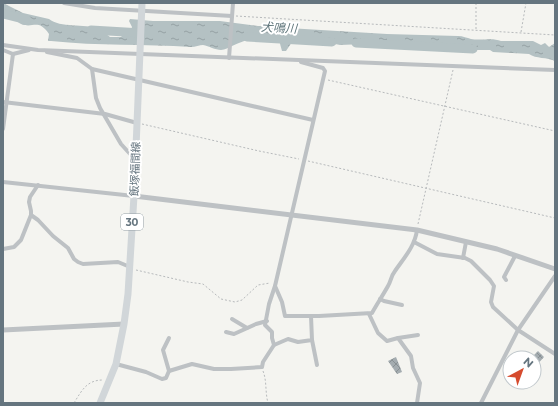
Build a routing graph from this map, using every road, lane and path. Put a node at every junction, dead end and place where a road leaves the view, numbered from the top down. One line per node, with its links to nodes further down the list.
1 (64, 3): 5 (street)
2 (233, 3): 6 (street)
3 (476, 3): 7 (path)
4 (526, 3): 8 (path)
5 (142, 9): 6 (street); 14 (main road, 飯塚福間線 / 30)
6 (232, 16): 7 (path); 15 (street)
7 (476, 30): 8 (path)
8 (521, 32): 9 (path)
9 (555, 35)
10 (3, 45): 12 (street)
11 (3, 50): 13 (street)
12 (38, 50): 13 (street); 14 (street); 18 (street)
13 (12, 54): 21 (street)
14 (140, 54): 15 (street); 25 (main road, 飯塚福間線 / 30)
15 (229, 58): 16 (street)
16 (291, 60): 17 (street); 20 (street)
17 (454, 67): 19 (street); 22 (path)
18 (92, 69): 23 (street); 24 (street)
19 (555, 70)
20 (324, 79): 22 (path); 24 (street)
21 (5, 102): 23 (street); 26 (street)
22 (445, 106): 27 (path); 32 (path)
23 (105, 114): 25 (street); 28 (street)
24 (313, 120): 29 (street)
25 (137, 122): 28 (main road, 飯塚福間線 / 30); 29 (path)
26 (3, 129)
27 (555, 131)
28 (135, 156): 33 (main road, 飯塚福間線 / 30)
29 (304, 160): 32 (path); 34 (street)
30 (3, 182): 31 (street)
31 (38, 185): 33 (street); 35 (street)
32 (425, 189): 36 (path); 37 (path)
33 (134, 196): 34 (street); 43 (main road, 飯塚福間線 / 30)
34 (292, 214): 37 (street); 47 (street)
35 (30, 215): 40 (street); 43 (street)
36 (555, 218)
37 (417, 230): 38 (street); 39 (street)
38 (414, 242): 42 (street); 48 (street)
39 (466, 242): 41 (street); 42 (street)
40 (3, 249)
41 (515, 256): 44 (street); 46 (street)
42 (463, 258): 57 (street)
43 (130, 266): 47 (path); 54 (main road, 飯塚福間線 / 30)
44 (555, 270)
45 (555, 276): 57 (street)
46 (506, 280)
47 (276, 284): 51 (street); 53 (street)
48 (380, 299): 49 (street); 50 (street)
49 (402, 305)
50 (369, 314): 51 (street); 61 (street)
51 (311, 316): 62 (street)
52 (232, 319): 55 (street)
53 (267, 321): 55 (street); 63 (street)
54 (124, 324): 56 (street); 65 (main road, 飯塚福間線 / 30)
55 (247, 328): 58 (street)
56 (3, 330)
57 (518, 330): 64 (street); 74 (street)
58 (226, 332)
59 (418, 335): 61 (street)
60 (169, 338): 68 (street)
61 (398, 338): 73 (street)
62 (312, 340): 63 (street); 66 (street)
63 (274, 345): 67 (street)
64 (555, 354)
65 (116, 364): 68 (street); 69 (main road, 飯塚福間線 / 30)
66 (317, 365)
67 (262, 367): 68 (street); 72 (path)
68 (169, 371)
69 (110, 380): 70 (path); 71 (main road, 飯塚福間線 / 30)
70 (74, 403)
71 (100, 403)
72 (268, 403)
73 (418, 403)
74 (481, 403)

